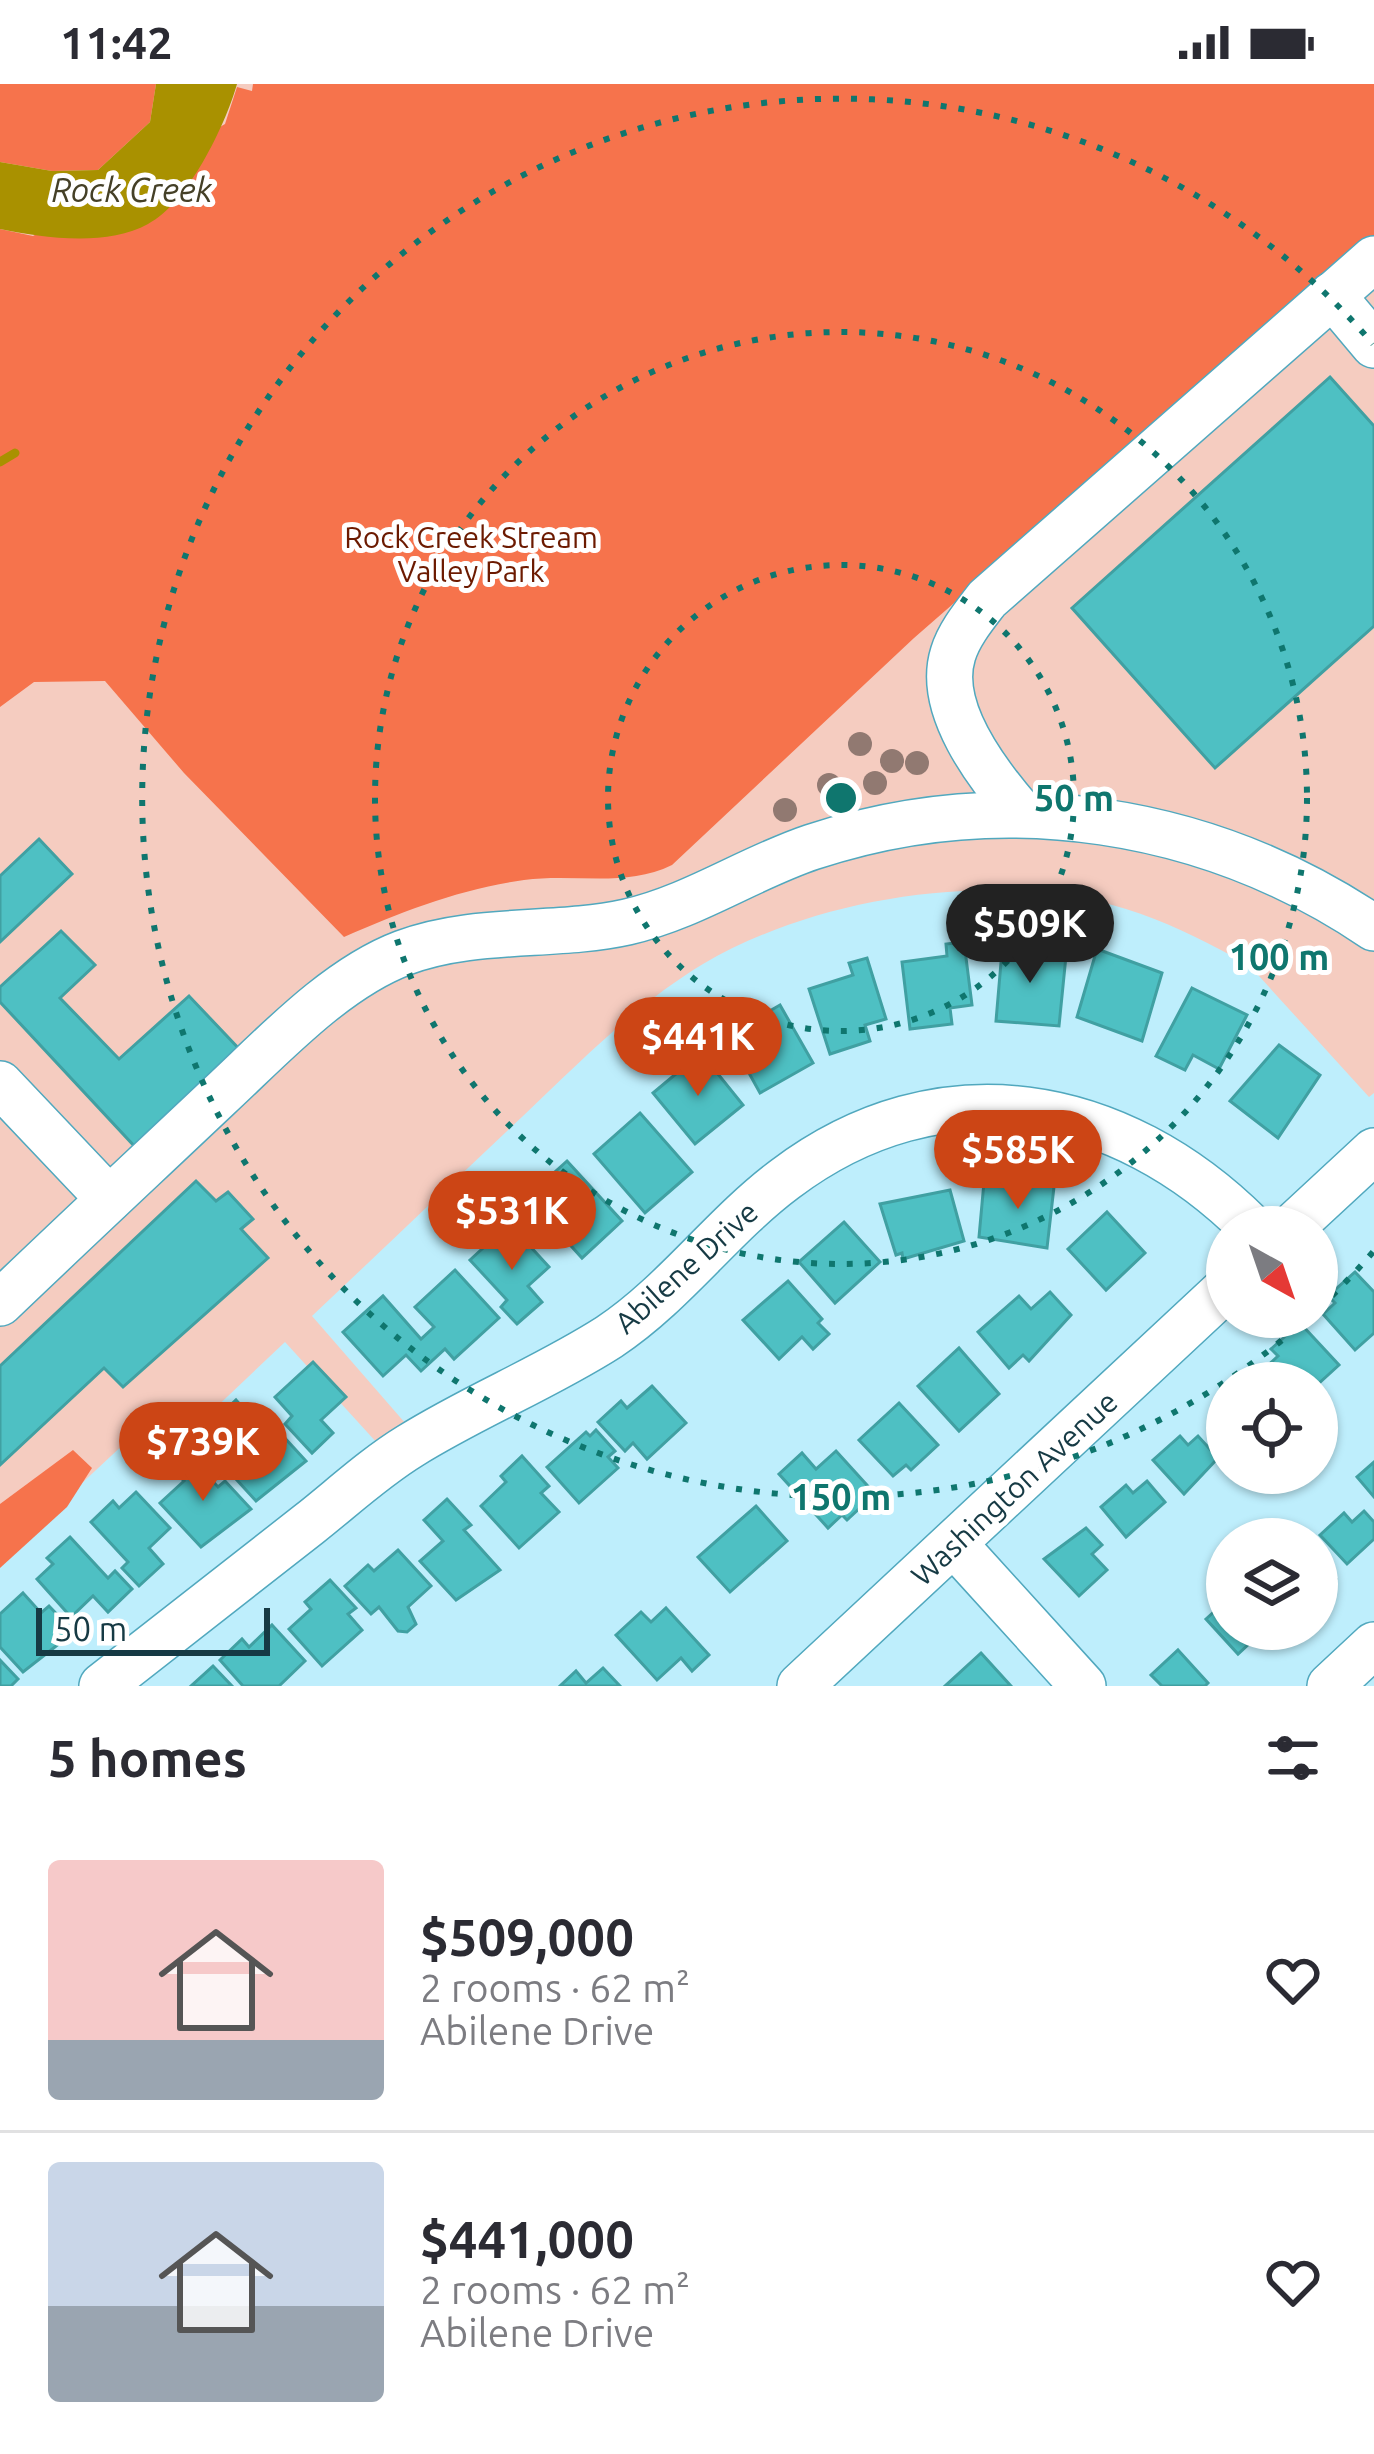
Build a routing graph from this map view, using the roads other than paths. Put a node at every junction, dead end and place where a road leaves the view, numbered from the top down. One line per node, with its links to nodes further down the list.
1 (1374, 259): 2 (street)
2 (1332, 296): 3 (street); 4 (street)
3 (1374, 345)
4 (1020, 812): 5 (street); 8 (street)
5 (1374, 928)
6 (0, 1084): 8 (street)
7 (1374, 1151): 10 (street)
8 (109, 1199): 11 (street)
9 (1230, 1206): 15 (street, Abilene Drive)
10 (1315, 1206)
11 (0, 1303)
12 (1206, 1308): 13 (street, Washington Avenue)
13 (955, 1545): 16 (street, Washington Avenue); 17 (street)
14 (1374, 1646): 18 (street)
15 (101, 1686)
16 (800, 1686)
17 (1083, 1686)
18 (1330, 1686)

